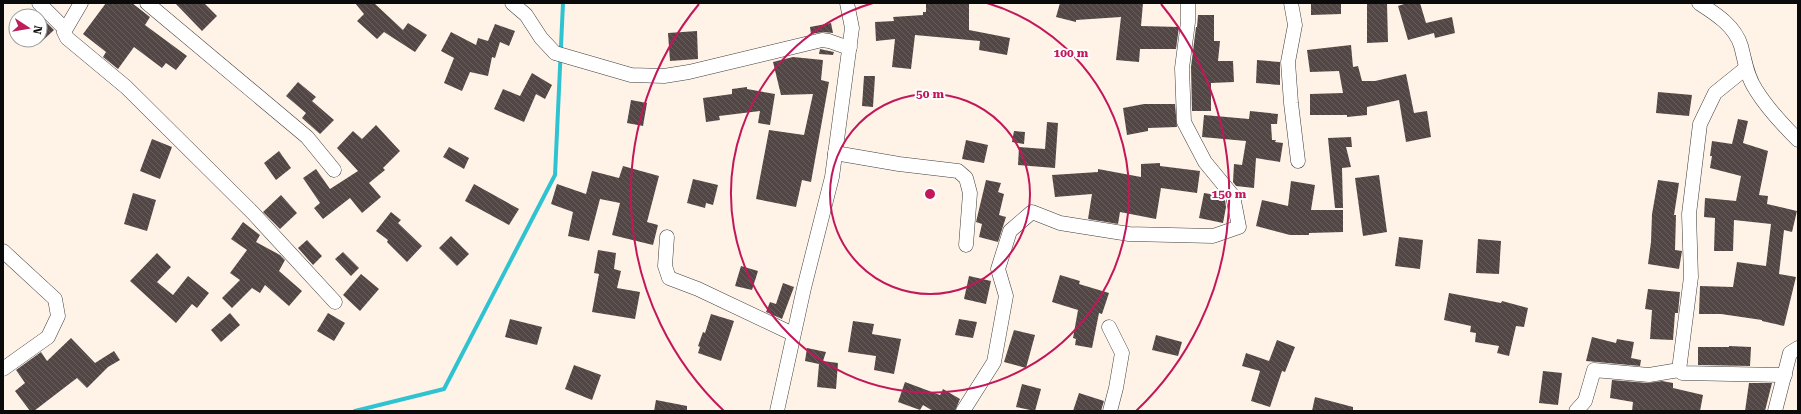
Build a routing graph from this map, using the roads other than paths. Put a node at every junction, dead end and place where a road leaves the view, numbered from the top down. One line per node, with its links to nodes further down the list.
1 (39, 3): 9 (street)
2 (81, 3): 9 (street)
3 (147, 3): 15 (street)
4 (512, 3): 10 (street)
5 (847, 3): 10 (street)
6 (1188, 3): 27 (street)
7 (1291, 3): 14 (street)
8 (1699, 3): 11 (street)
9 (65, 29): 19 (street)
10 (850, 47): 13 (street)
11 (1746, 68): 12 (street); 24 (street)
12 (1798, 140)
13 (836, 153): 17 (street); 21 (street)
14 (1298, 161)
15 (334, 170)
16 (667, 237): 21 (street)
17 (966, 245)
18 (3, 251): 23 (street)
19 (335, 302)
20 (1109, 327): 28 (street)
21 (793, 334): 26 (street)
22 (1798, 348): 25 (street)
23 (3, 369)
24 (1679, 370): 25 (street); 29 (street)
25 (1785, 375): 30 (street)
26 (777, 411)
27 (963, 411)
28 (1110, 411)
29 (1576, 411)
30 (1775, 411)

